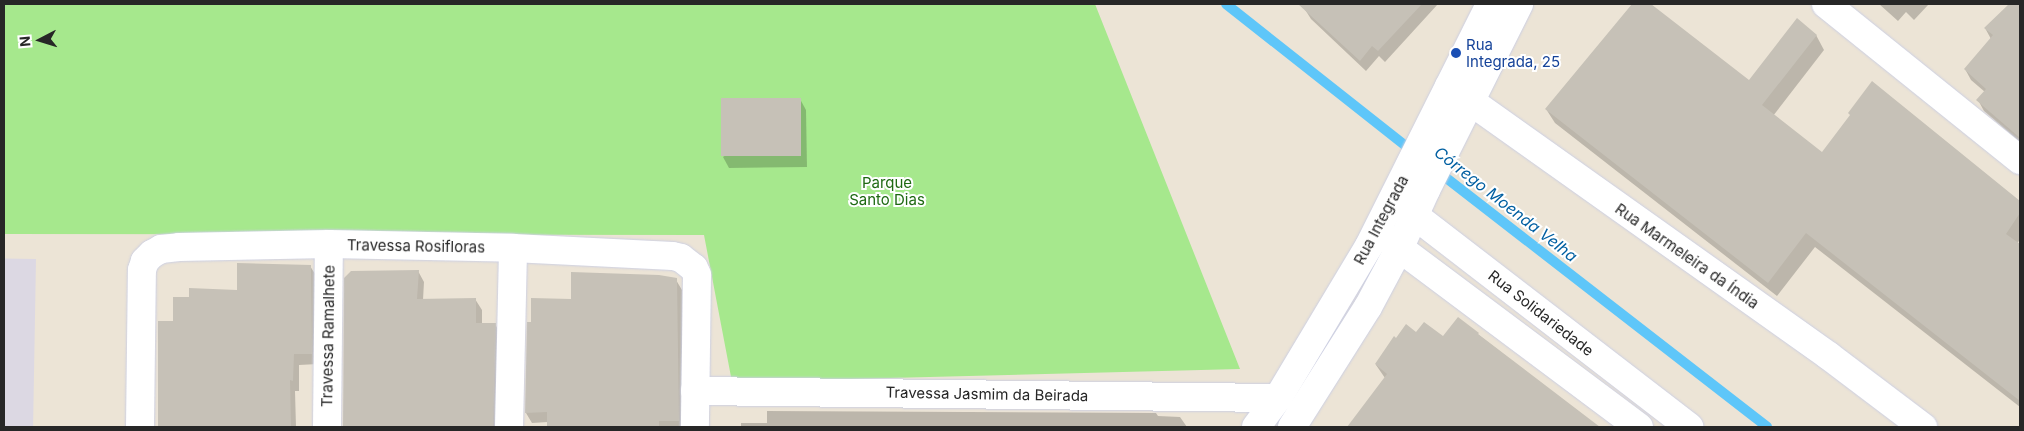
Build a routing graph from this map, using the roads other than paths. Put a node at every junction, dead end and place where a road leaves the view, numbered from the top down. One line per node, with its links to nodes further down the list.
1 (1490, 4): 4 (street, Rua Integrada)
2 (1519, 4): 4 (street, Rua Integrada)
3 (1826, 4): 5 (street)
4 (1455, 105): 6 (street, Rua Integrada); 23 (street, Rua Marmeleira da Índia)
5 (2020, 160)
6 (1417, 181): 7 (street, Rua Integrada); 8 (street, Rua Integrada)
7 (1393, 199): 8 (street, Rua Solidariedade); 9 (street, Rua Integrada)
8 (1415, 215): 12 (street, Rua Integrada); 22 (street, Rua Solidariedade)
9 (1377, 231): 12 (street, Rua Solidariedade); 14 (street, Rua Integrada)
10 (329, 244): 11 (street, Travessa Rosifloras); 16 (street, Travessa Rosifloras); 17 (street, Travessa Ramalhete)
11 (513, 248): 13 (street, Travessa Rosifloras); 18 (street)
12 (1400, 248): 15 (street, Rua Integrada); 21 (street, Rua Solidariedade)
13 (695, 391): 14 (street, Travessa Jasmim da Beirada); 19 (street, Travessa Rosifloras)
14 (1278, 398): 20 (street, Rua Integrada)
15 (1296, 426)
16 (140, 427)
17 (326, 427)
18 (510, 427)
19 (695, 427)
20 (1256, 427)
21 (1639, 427)
22 (1689, 427)
23 (1923, 427)

